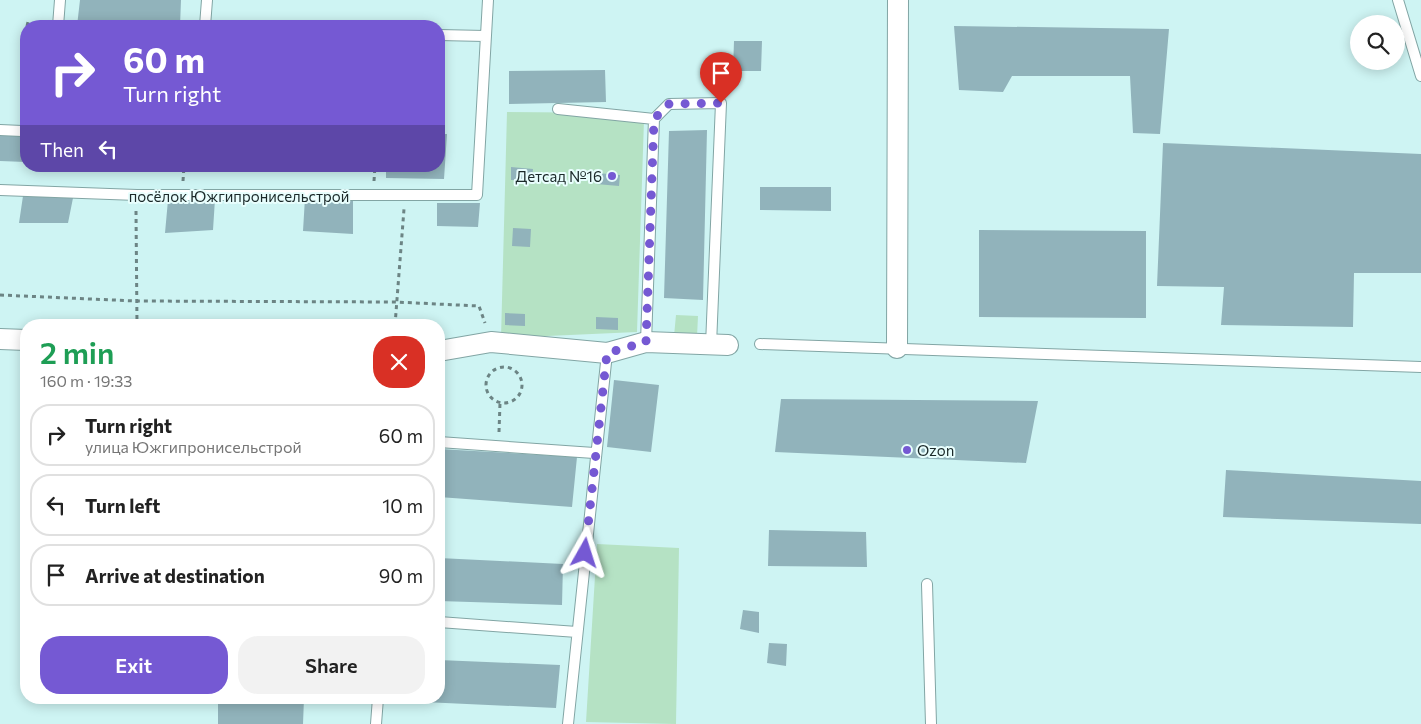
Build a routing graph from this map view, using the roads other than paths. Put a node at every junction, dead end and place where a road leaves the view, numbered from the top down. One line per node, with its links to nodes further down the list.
1 (60, 0): 6 (lane)
2 (207, 0): 7 (lane)
3 (488, 0): 9 (lane)
4 (898, 0): 21 (street)
5 (1398, 0): 10 (lane)
6 (58, 20)
7 (205, 20)
8 (445, 35): 9 (lane)
9 (484, 36): 15 (lane, посёлок Южгипронисельстрой)
10 (1421, 76)
11 (558, 109): 12 (lane)
12 (654, 119): 18 (lane); 20 (lane)
13 (0, 130): 14 (lane)
14 (20, 131)
15 (0, 190)
16 (0, 339): 17 (street)
17 (20, 340)
18 (646, 342): 20 (street); 23 (street)
19 (760, 344): 21 (lane)
20 (719, 345)
21 (897, 348): 24 (lane)
22 (445, 350): 23 (street)
23 (607, 353): 26 (lane)
24 (1421, 367)
25 (445, 442): 26 (lane)
26 (594, 454): 29 (lane)
27 (927, 584): 33 (lane)
28 (445, 622): 29 (lane)
29 (577, 632): 32 (lane)
30 (378, 704): 31 (lane)
31 (376, 724)
32 (568, 724)
33 (931, 724)

